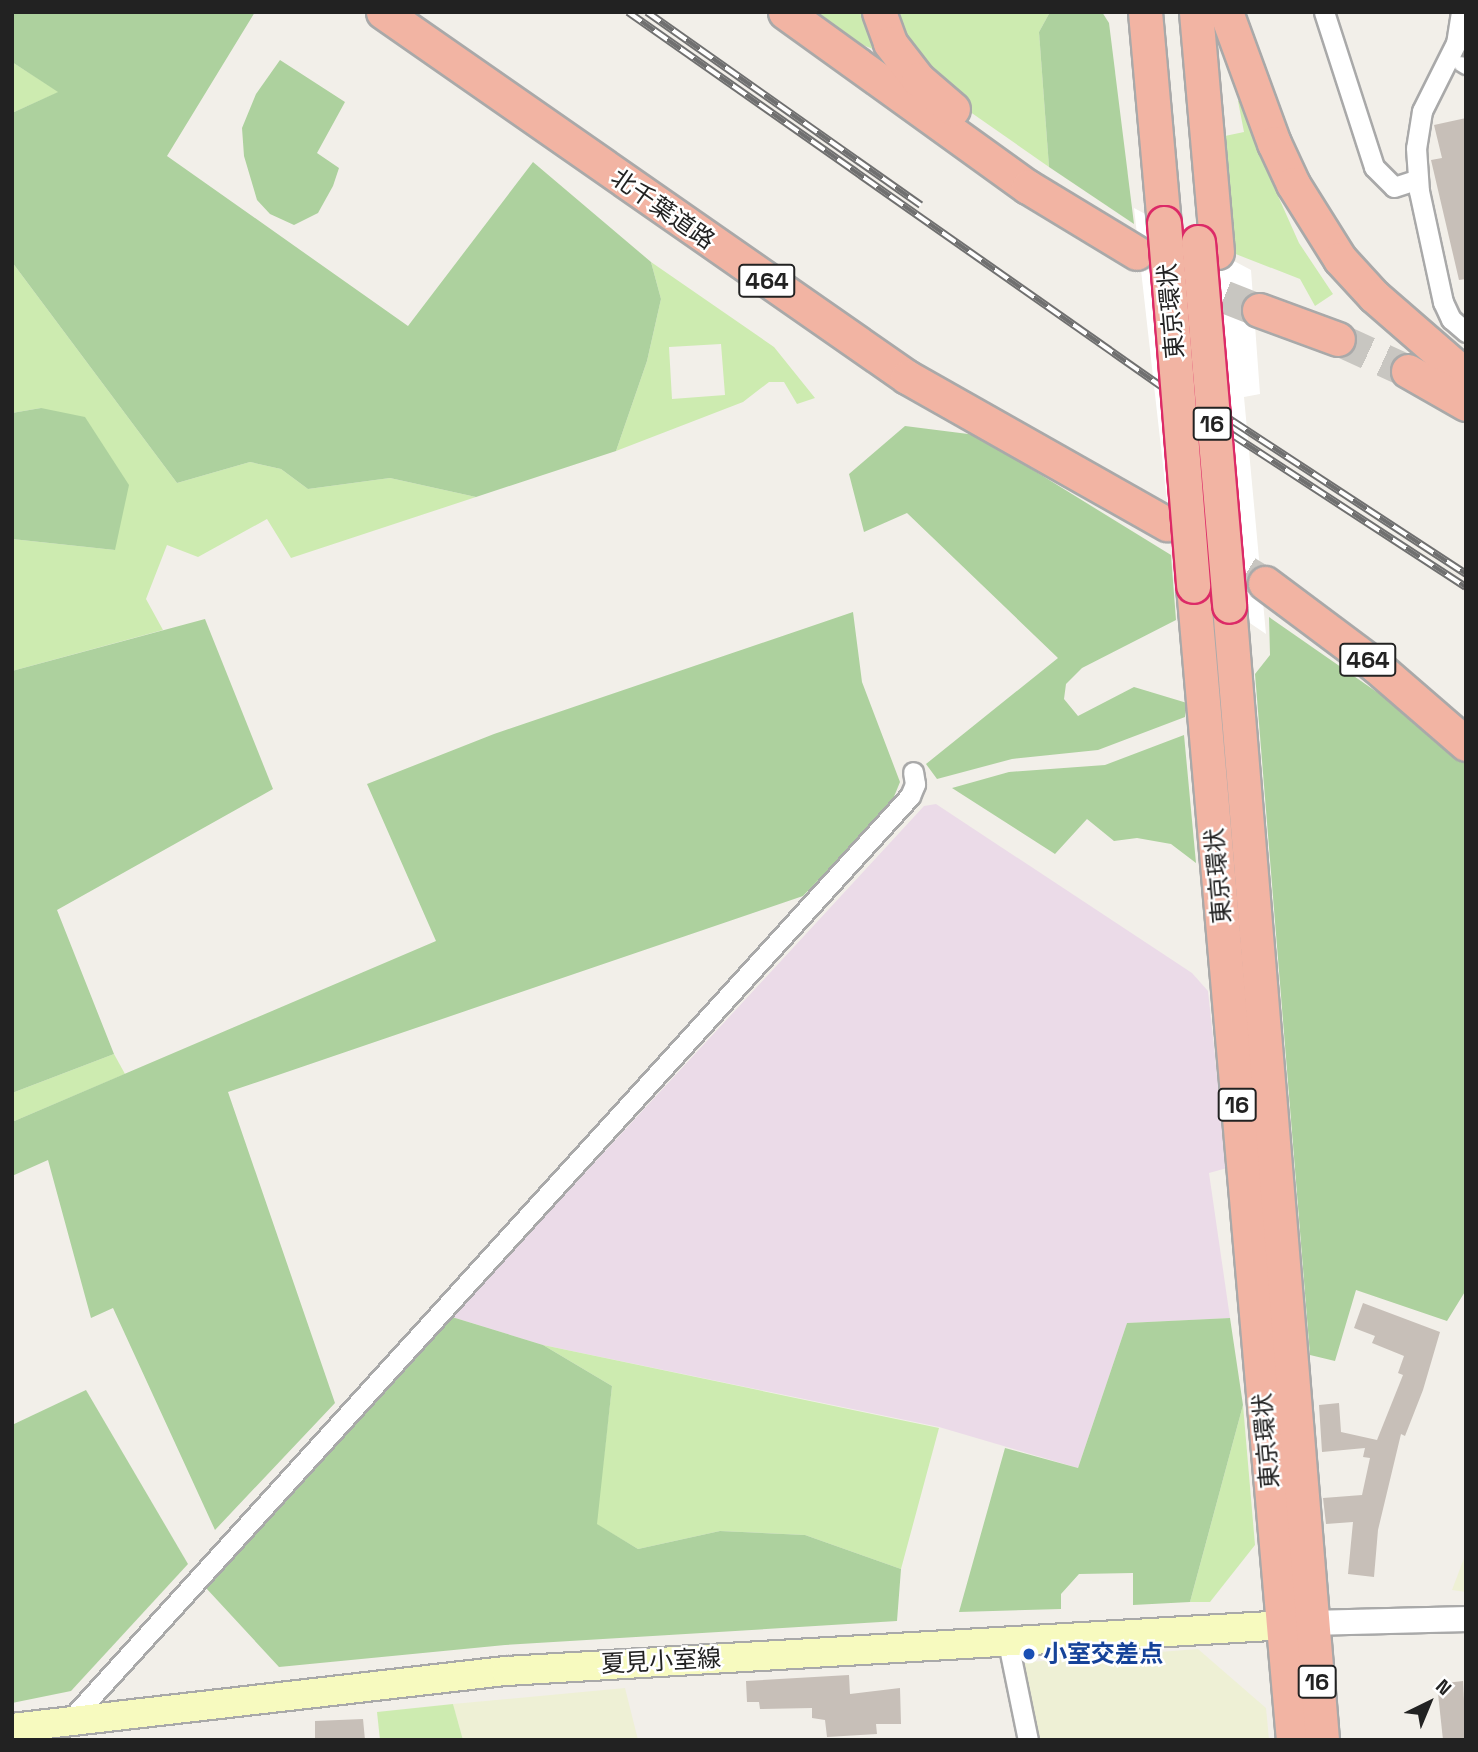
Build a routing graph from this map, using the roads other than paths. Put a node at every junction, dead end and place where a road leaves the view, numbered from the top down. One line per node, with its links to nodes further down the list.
1 (383, 12): 20 (highway, 北千葉道路 / 464)
2 (785, 12): 3 (highway)
3 (879, 12)
4 (1130, 12): 12 (highway)
5 (1145, 12): 12 (highway, 東京環状 / 16)
6 (1178, 12): 13 (highway, 東京環状 / 16)
7 (1196, 12): 13 (highway)
8 (1226, 12): 18 (highway)
9 (1324, 12): 11 (street)
10 (1461, 12): 11 (street)
11 (1418, 179): 15 (street)
12 (1161, 183): 25 (highway, 東京環状 / 16, bridge)
13 (1208, 247): 25 (highway, 東京環状 / 16, bridge)
14 (1259, 310): 16 (highway)
15 (1466, 332)
16 (1338, 339)
17 (1408, 371): 19 (highway)
18 (1466, 376)
19 (1466, 404)
20 (1167, 524)
21 (1265, 583): 22 (highway, 464)
22 (1466, 744)
23 (914, 772): 27 (street)
24 (1466, 1619): 25 (street)
25 (1298, 1624): 26 (main road, 夏見小室線); 30 (highway, 東京環状 / 16); 31 (highway, 東京環状 / 16)
26 (1007, 1638): 27 (main road, 夏見小室線); 29 (street)
27 (72, 1718): 28 (main road, 夏見小室線)
28 (12, 1728)
29 (1028, 1740)
30 (1293, 1740)
31 (1321, 1740)

